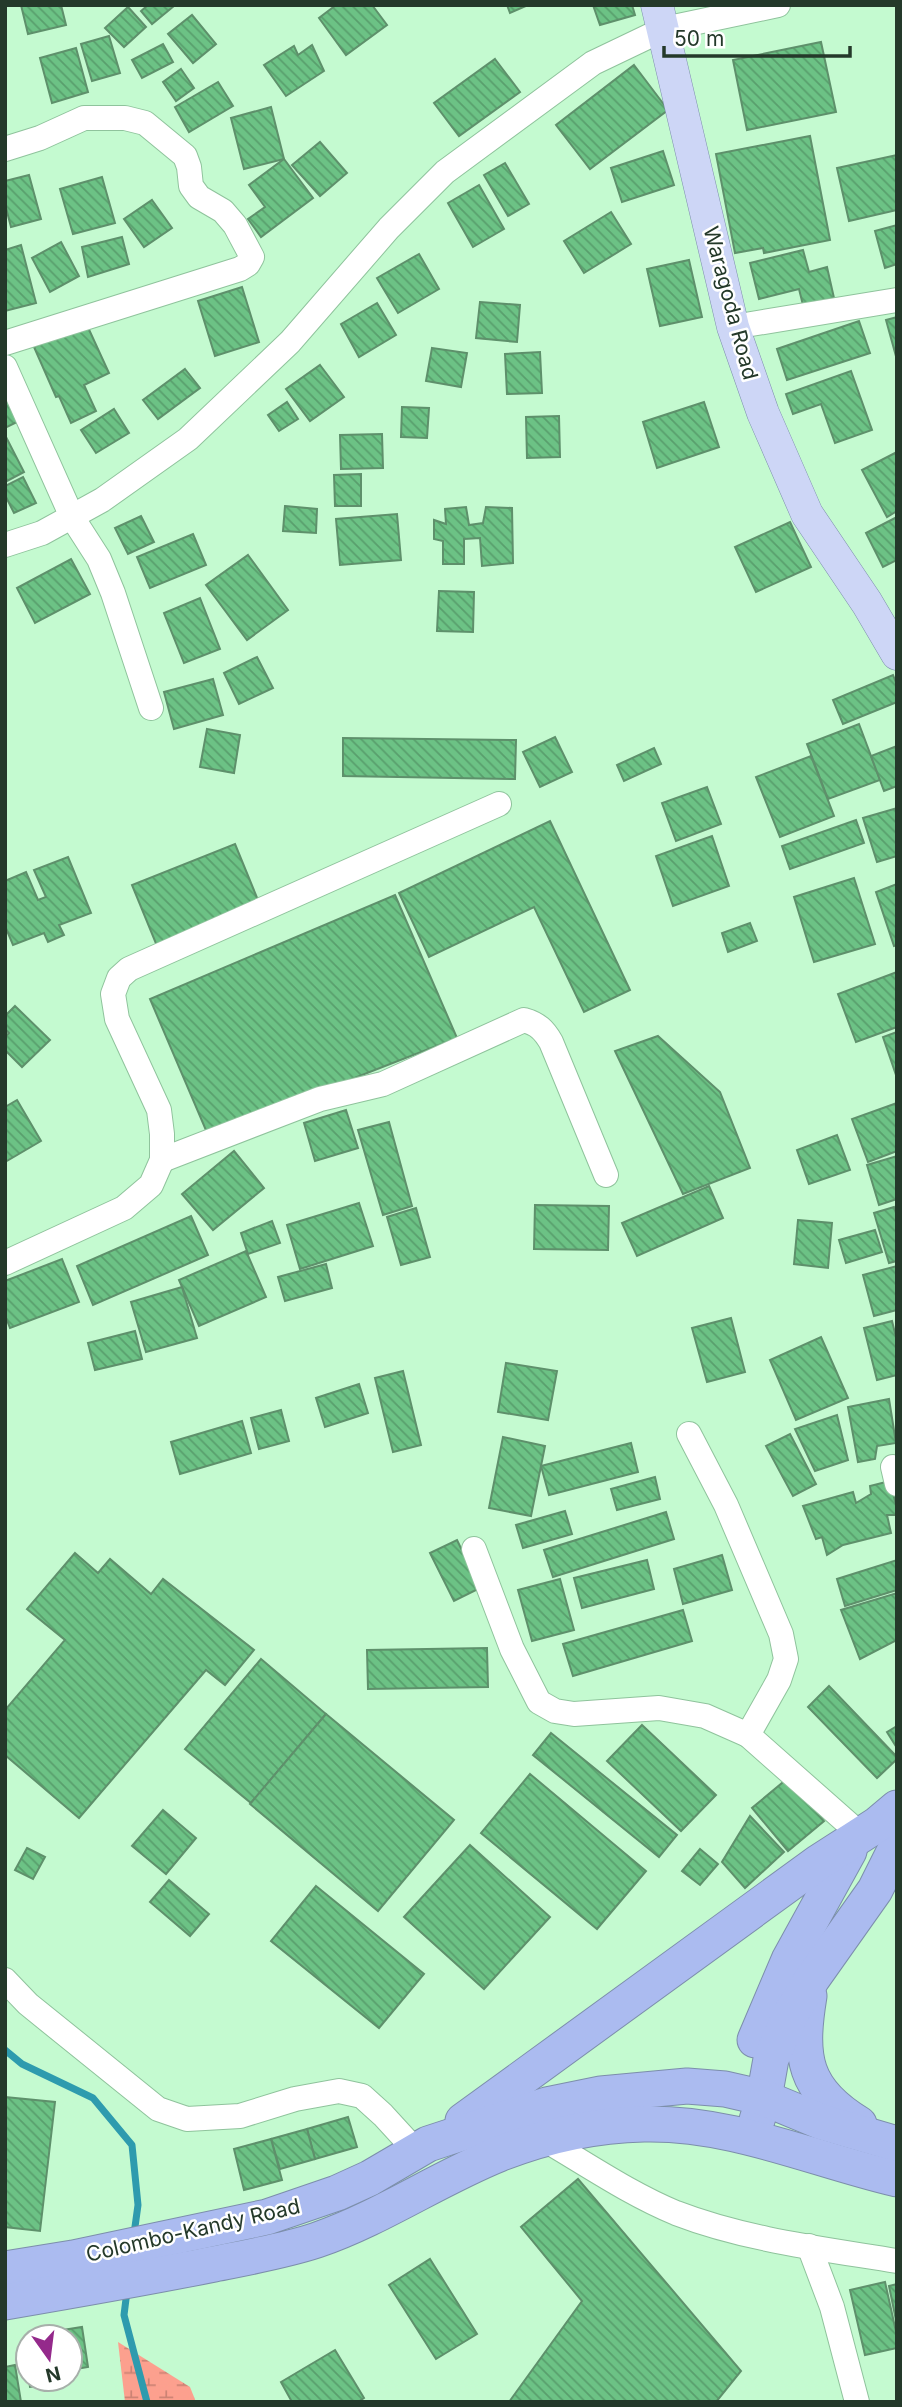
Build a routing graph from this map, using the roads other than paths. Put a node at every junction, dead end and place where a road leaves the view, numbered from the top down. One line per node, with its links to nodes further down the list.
1 (778, 5): 2 (street)
2 (660, 17): 5 (main road, Waragoda Road); 8 (street)
3 (5, 149): 6 (street)
4 (897, 300): 5 (street)
5 (733, 327): 10 (main road, Waragoda Road)
6 (5, 343)
7 (5, 367): 8 (street)
8 (72, 517): 9 (street); 11 (street)
9 (5, 545)
10 (897, 654)
11 (151, 708)
12 (499, 804): 13 (street)
13 (162, 1160): 14 (street); 15 (street)
14 (606, 1175)
15 (5, 1263)
16 (689, 1434): 18 (street)
17 (474, 1549): 18 (street)
18 (748, 1735): 20 (street)
19 (897, 1808): 20 (highway)
20 (855, 1838): 24 (highway); 28 (highway)
21 (897, 1846): 22 (highway)
22 (812, 1979): 24 (highway); 27 (highway)
23 (5, 1980): 28 (street)
24 (751, 2095): 25 (highway); 27 (highway, Colombo-Kandy Road); 28 (highway, Colombo-Kandy Road)
25 (737, 2134): 26 (highway, Colombo-Kandy Road); 29 (highway, Colombo-Kandy Road)
26 (545, 2140): 30 (street); 33 (highway, Colombo-Kandy Road)
27 (892, 2143)
28 (422, 2147): 33 (highway, Colombo-Kandy Road)
29 (897, 2179)
30 (809, 2246): 31 (street); 35 (street)
31 (897, 2261)
32 (5, 2269): 33 (highway, Colombo-Kandy Road)
33 (78, 2274): 34 (highway, Colombo-Kandy Road)
34 (5, 2302)
35 (856, 2402)

